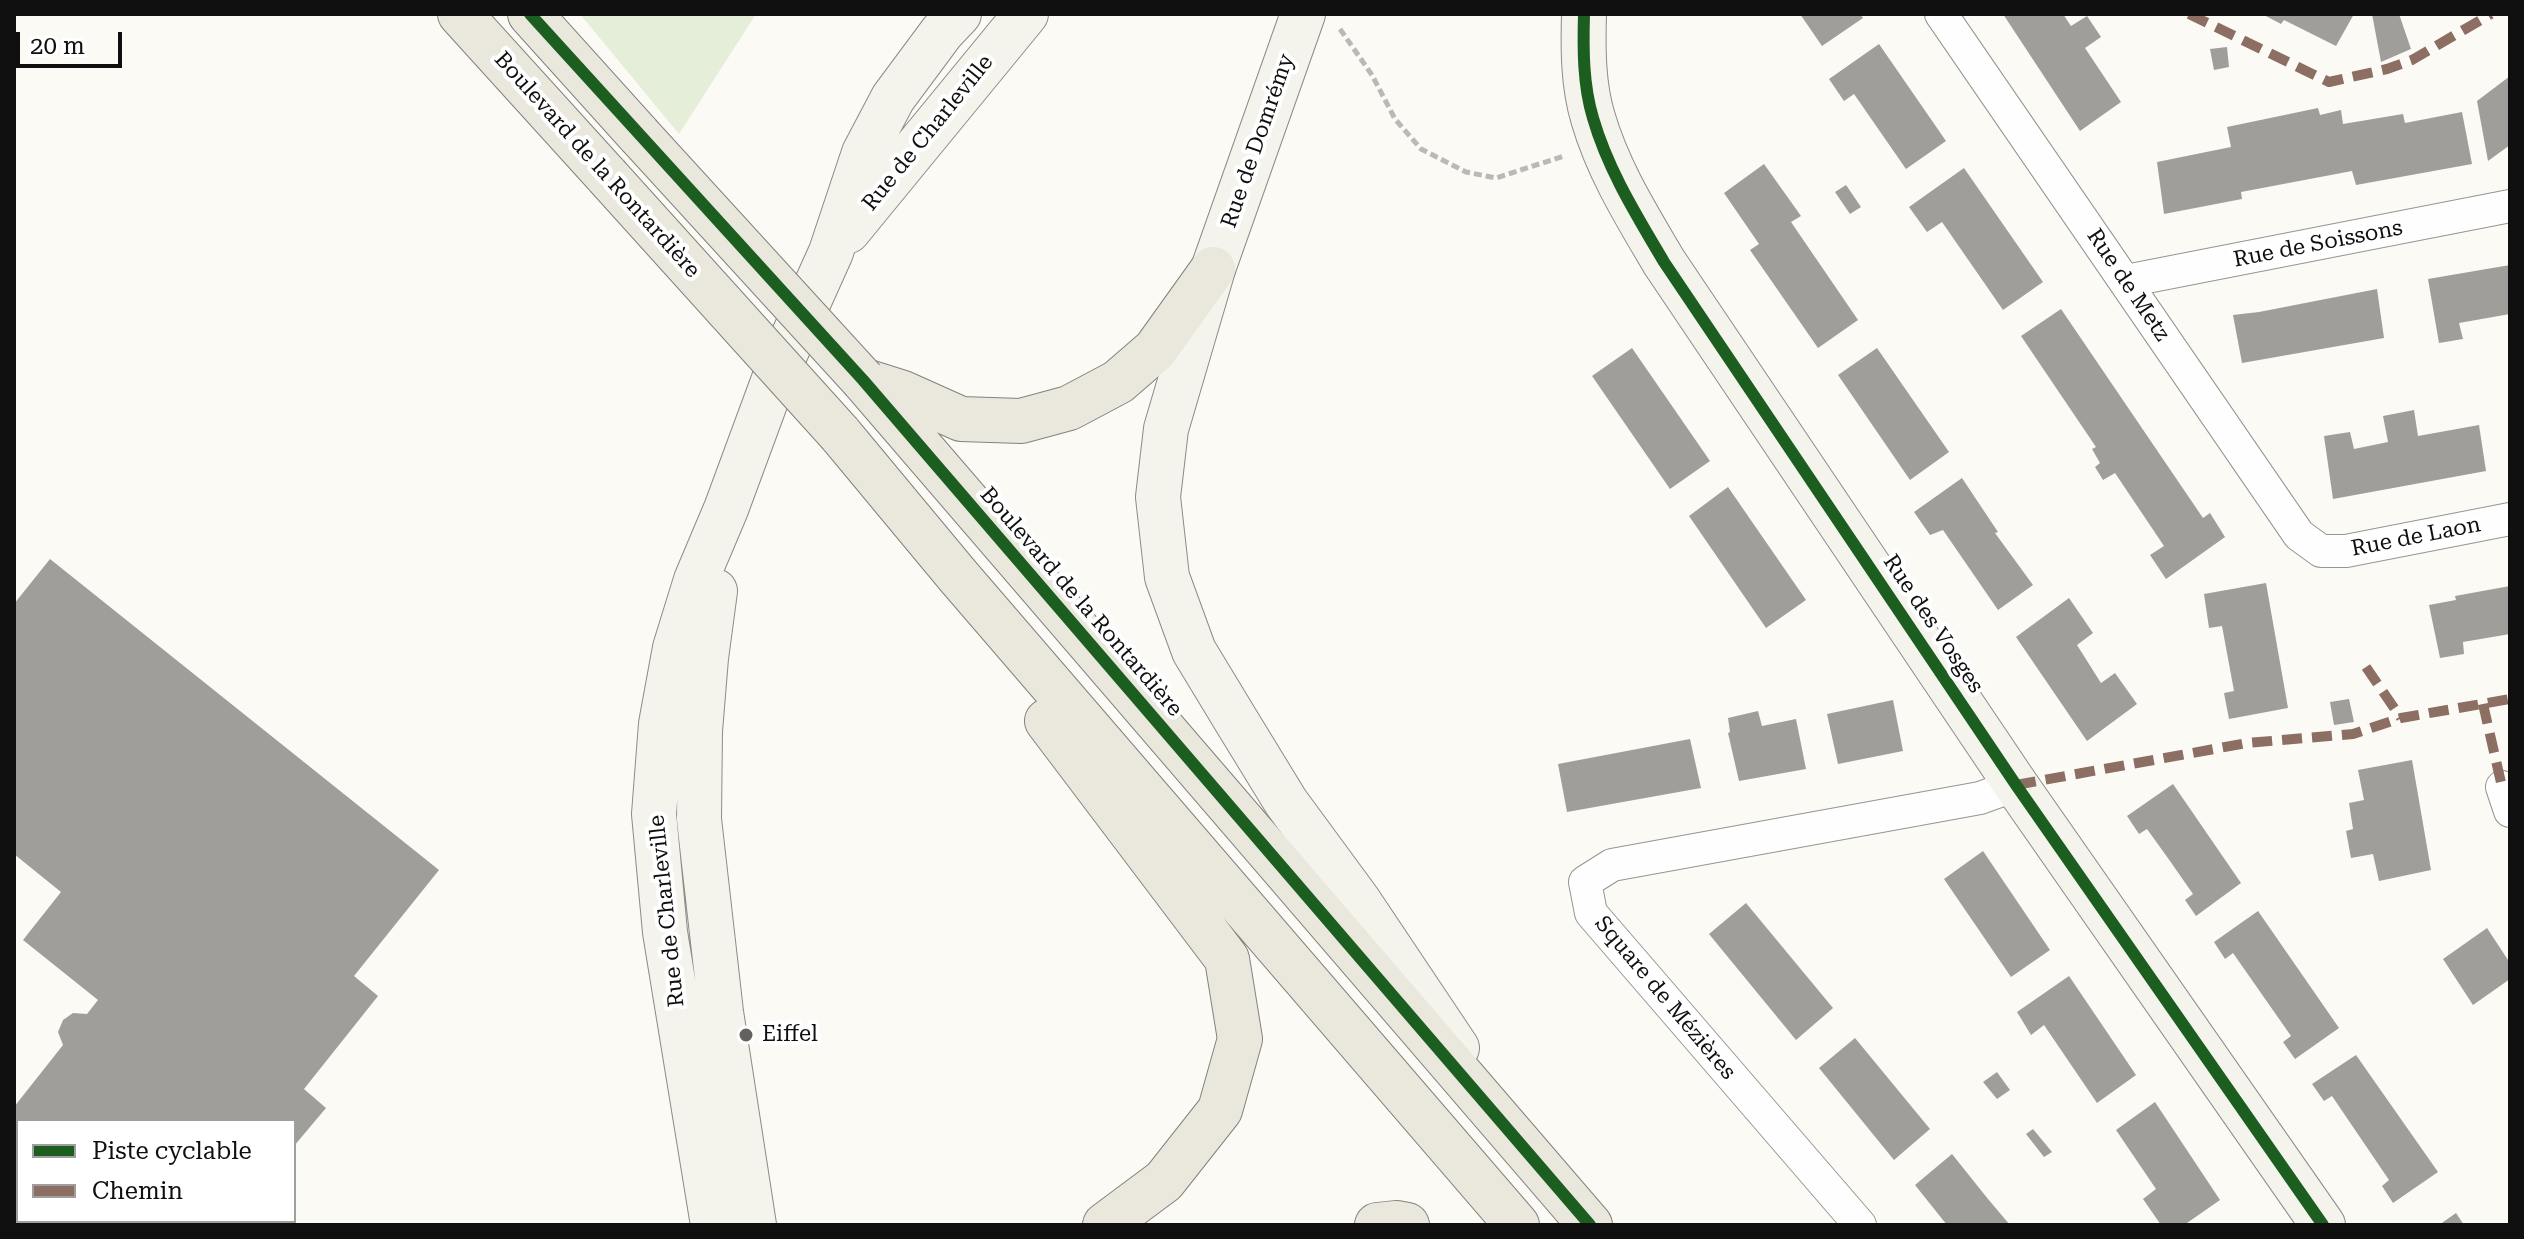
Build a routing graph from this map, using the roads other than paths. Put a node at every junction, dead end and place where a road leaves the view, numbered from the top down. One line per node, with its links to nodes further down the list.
1 (460, 14): 16 (main road, Boulevard de la Rontardière, bridge)
2 (530, 14): 12 (main road, Boulevard de la Rontardière, bridge)
3 (959, 14): 9 (street, Rue de Charleville)
4 (1026, 14): 9 (street, Rue de Charleville)
5 (1584, 14): 17 (street, Rue des Vosges)
6 (1941, 14): 11 (street, Rue de Metz)
7 (1321, 21): 10 (street, Rue de Domrémy)
8 (2510, 206): 11 (street, Rue de Soissons)
9 (831, 252): 13 (street, Rue de Charleville)
10 (1213, 269): 12 (main road); 18 (street, Rue de Domrémy)
11 (2126, 281): 15 (street, Rue de Metz)
12 (863, 380): 18 (main road, Boulevard de la Rontardière)
13 (726, 509): 19 (street, Rue de Charleville); 20 (street, Rue de Charleville)
14 (2510, 519): 15 (street, Rue de Laon)
15 (2321, 551)
16 (958, 576): 21 (main road); 24 (main road, Boulevard de la Rontardière)
17 (2016, 785): 26 (street, Square de Mézières); 27 (street, Rue des Vosges)
18 (1505, 1127): 25 (main road, Boulevard de la Rontardière)
19 (713, 1225)
20 (754, 1225)
21 (1105, 1225)
22 (1377, 1225): 23 (main road)
23 (1407, 1225)
24 (1517, 1225)
25 (1590, 1225)
26 (1860, 1225)
27 (2323, 1225)

